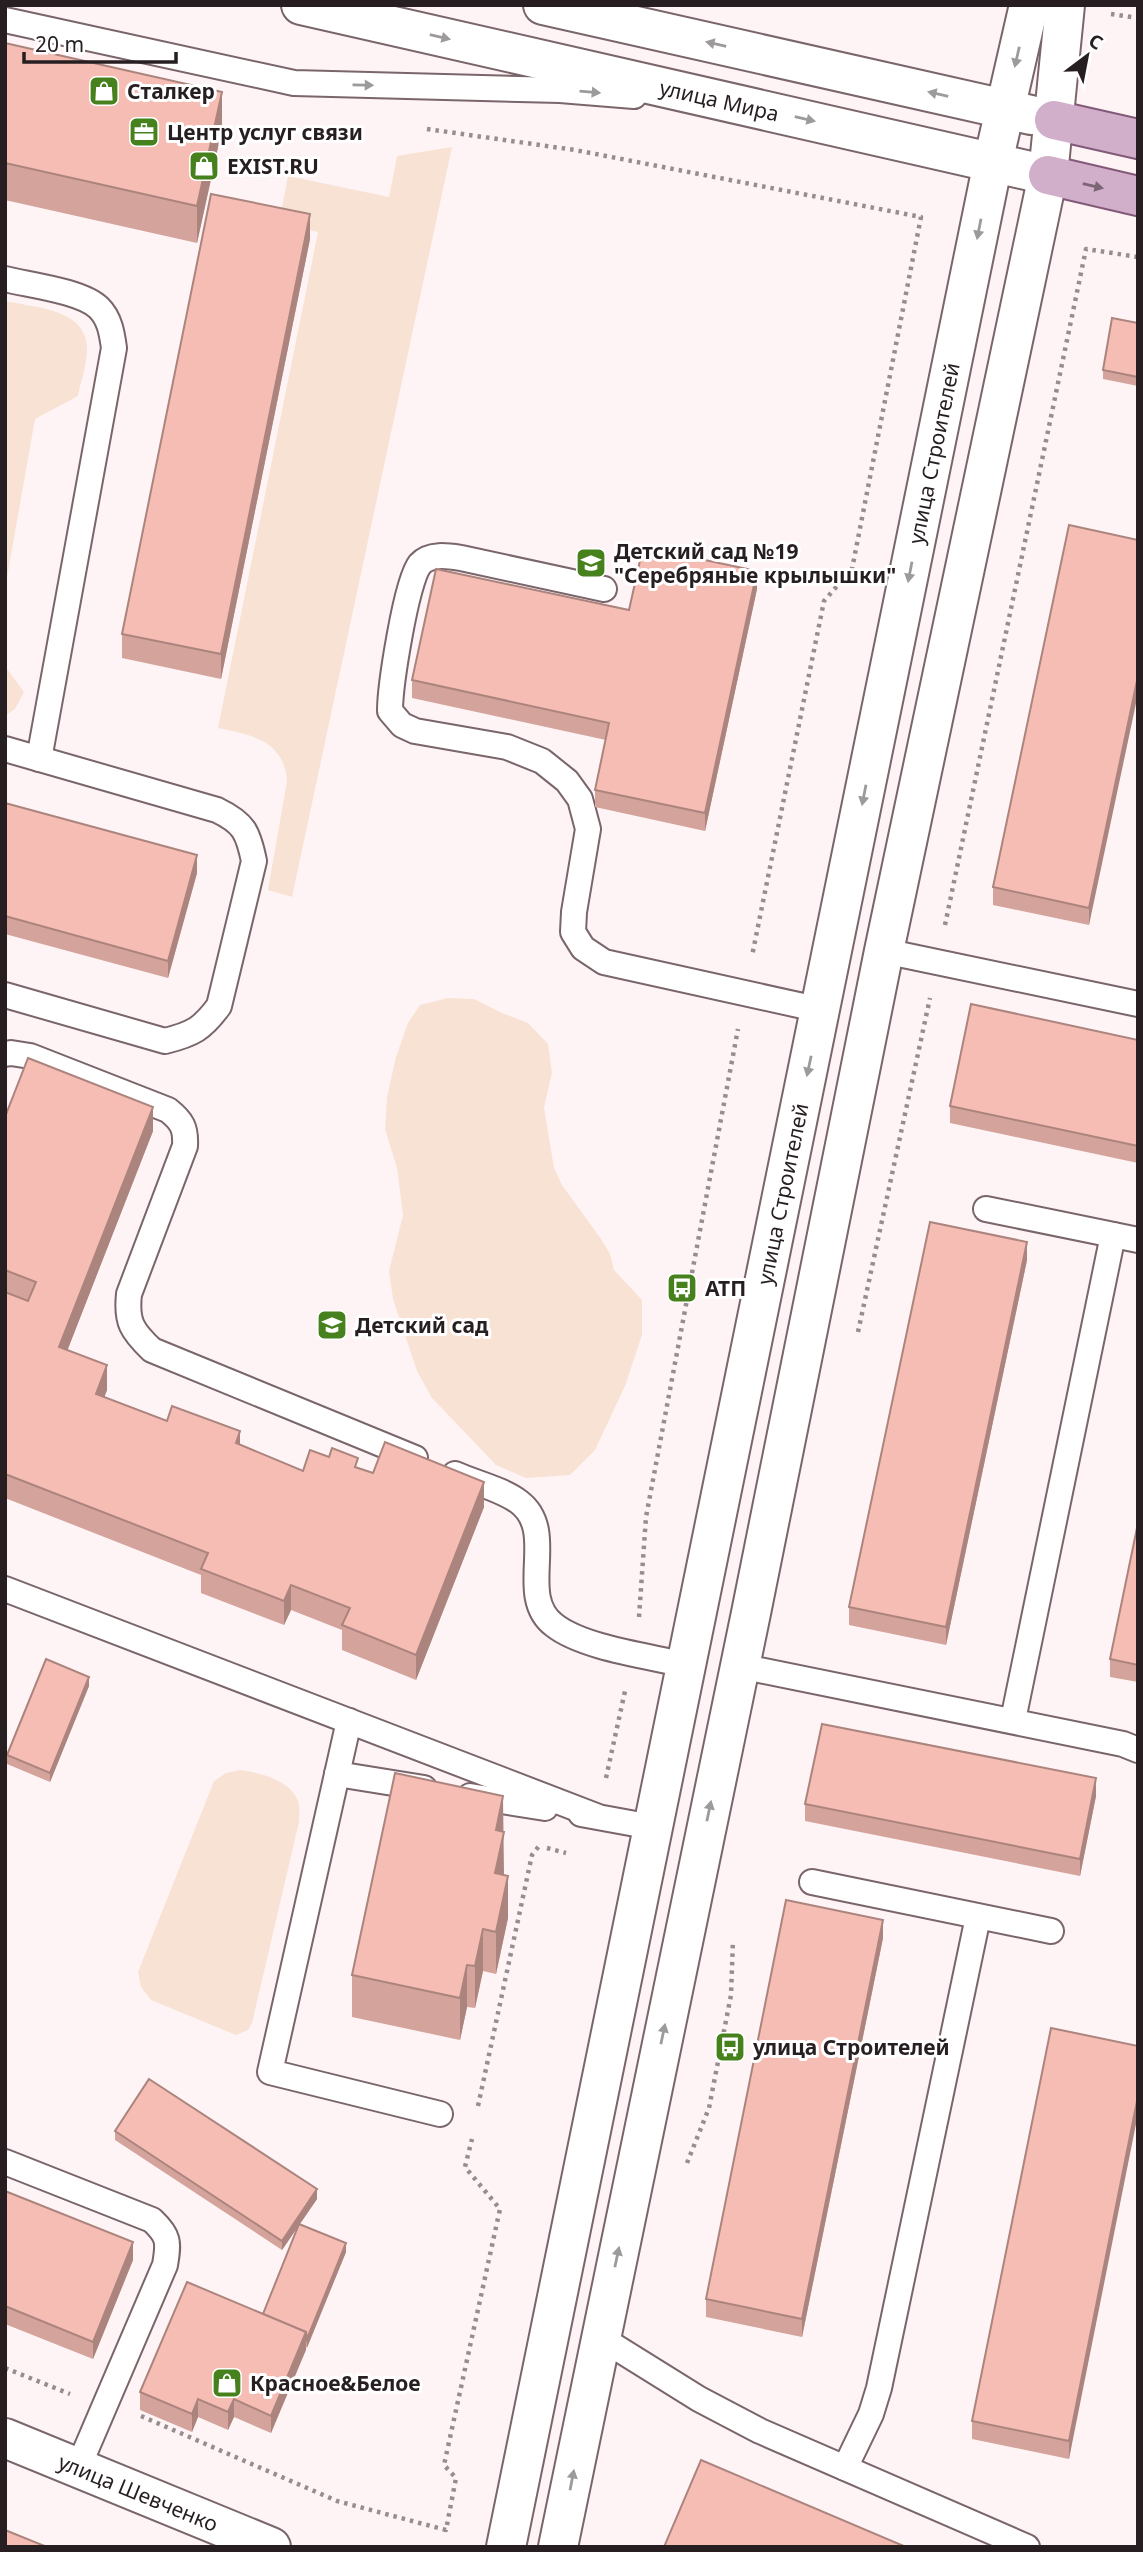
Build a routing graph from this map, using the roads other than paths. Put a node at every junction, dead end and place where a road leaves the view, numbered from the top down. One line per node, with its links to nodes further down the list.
1 (301, 5): 6 (main road, улица Мира, one-way to 6)
2 (543, 5): 7 (main road, one-way to 2)
3 (1029, 5): 7 (main road, улица Строителей, one-way to 7)
4 (1065, 5): 8 (main road)
5 (5, 20): 6 (lane, one-way to 6)
6 (754, 107): 10 (main road, улица Мира, one-way to 10)
7 (1005, 109): 8 (main road); 10 (main road, улица Строителей)
8 (1054, 120): 9 (main road); 11 (main road)
9 (1138, 139)
10 (993, 162): 11 (main road, улица Мира); 20 (main road, улица Строителей, one-way to 20)
11 (1048, 176): 12 (main road, улица Мира, one-way to 12); 17 (main road)
12 (1138, 196)
13 (5, 279): 16 (lane)
14 (604, 589): 20 (lane)
15 (5, 749): 16 (lane)
16 (39, 759): 18 (lane)
17 (884, 951): 19 (lane); 27 (main road)
18 (5, 995)
19 (1138, 1004)
20 (821, 1010): 26 (main road, улица Строителей, one-way to 26)
21 (5, 1054): 26 (lane)
22 (986, 1209): 23 (lane)
23 (1113, 1235): 24 (lane); 28 (lane)
24 (1138, 1240)
25 (5, 1589): 29 (lane)
26 (686, 1665): 33 (main road, улица Строителей)
27 (740, 1666): 28 (lane); 39 (main road, one-way to 27)
28 (1013, 1720): 30 (lane)
29 (349, 1721): 31 (lane); 32 (lane)
30 (1138, 1750)
31 (337, 1774): 32 (lane); 37 (lane)
32 (596, 1816): 33 (lane)
33 (652, 1827): 45 (main road, улица Строителей)
34 (812, 1882): 35 (lane)
35 (978, 1917): 36 (lane); 42 (lane)
36 (1051, 1931)
37 (440, 2114)
38 (5, 2162): 41 (lane)
39 (601, 2338): 42 (lane); 46 (main road, one-way to 39)
40 (5, 2438): 41 (main road, улица Шевченко)
41 (78, 2468): 43 (main road, улица Шевченко)
42 (845, 2468): 47 (lane)
43 (211, 2536): 44 (main road, улица Шевченко)
44 (271, 2547)
45 (506, 2547)
46 (558, 2547)
47 (1027, 2547)

